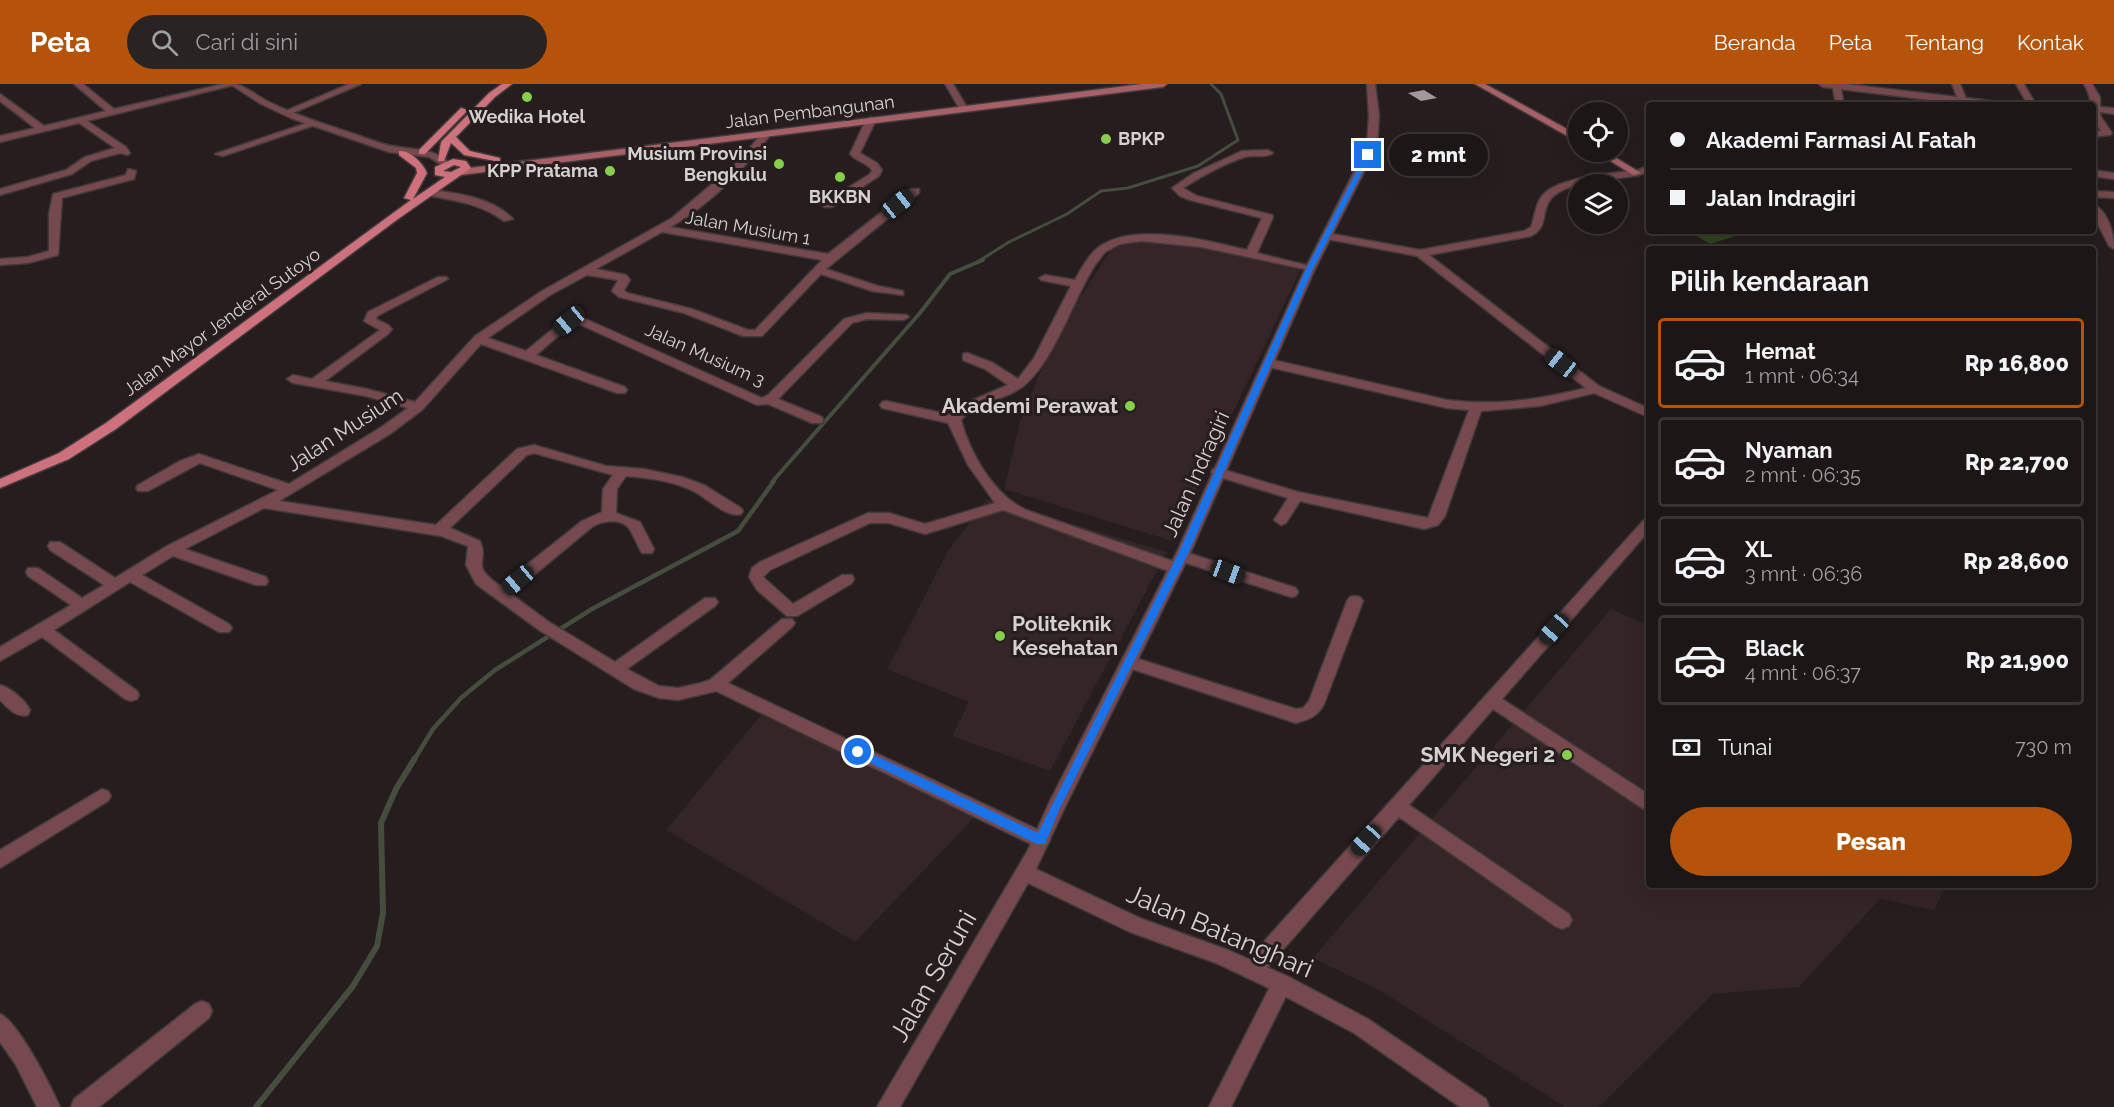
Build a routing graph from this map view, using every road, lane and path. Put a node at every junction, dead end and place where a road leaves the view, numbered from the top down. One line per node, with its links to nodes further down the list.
1 (78, 84): 27 (street)
2 (234, 84): 27 (street); 28 (street)
3 (357, 84): 28 (street)
4 (494, 84): 40 (main road)
5 (508, 84): 38 (main road)
6 (949, 84): 25 (street)
7 (1118, 84): 25 (main road, Jalan Pembangunan)
8 (1163, 84): 16 (main road, Jalan Pembangunan)
9 (1371, 84): 63 (street, Jalan Indragiri)
10 (1479, 84): 36 (main road)
11 (1823, 84): 17 (street)
12 (1901, 84): 18 (street)
13 (1956, 84): 20 (street)
14 (2020, 84): 23 (street)
15 (2088, 84): 24 (street)
16 (1149, 85): 25 (main road, Jalan Pembangunan)
17 (1836, 85): 18 (street); 21 (street)
18 (1905, 94): 20 (street)
19 (0, 97): 34 (street)
20 (1963, 101): 22 (street)
21 (1842, 102)
22 (1972, 102)
23 (2030, 102)
24 (2096, 102)
25 (963, 106): 32 (main road, Jalan Pembangunan); 35 (main road, Jalan Pembangunan)
26 (2114, 111): 29 (street)
27 (113, 113): 31 (street)
28 (285, 113): 33 (street)
29 (2096, 114)
30 (2096, 116): 37 (street)
31 (81, 120): 34 (street); 54 (street)
32 (872, 120): 35 (main road, Jalan Pembangunan); 59 (street)
33 (313, 124): 41 (street); 43 (street)
34 (42, 129): 39 (street)
35 (768, 130): 44 (main road, Jalan Pembangunan); 47 (main road, Jalan Pembangunan); 62 (street, Jalan Musium)
36 (1568, 133)
37 (2096, 134)
38 (452, 138): 44 (main road); 46 (main road)
39 (0, 139)
40 (422, 152): 41 (street); 46 (street)
41 (402, 153): 58 (main road)
42 (1268, 153): 66 (street)
43 (220, 154)
44 (497, 160): 47 (main road, Jalan Pembangunan)
45 (1618, 162): 50 (main road)
46 (443, 166): 47 (main road); 58 (main road, Jalan Mayor Jenderal Sutoyo)
47 (461, 170): 55 (main road, Jalan Mayor Jenderal Sutoyo)
48 (1646, 170): 50 (street)
49 (131, 171): 68 (street)
50 (1636, 172): 65 (street)
51 (2096, 174): 52 (street)
52 (2114, 176)
53 (915, 191): 67 (street)
54 (0, 192)
55 (430, 193): 61 (street); 96 (main road, Jalan Mayor Jenderal Sutoyo)
56 (2096, 194): 57 (street)
57 (2114, 195)
58 (409, 198): 95 (main road, Jalan Mayor Jenderal Sutoyo)
59 (828, 205)
60 (2096, 210): 64 (street)
61 (508, 219)
62 (661, 229): 67 (street, Jalan Musium 1); 71 (street, Jalan Musium)
63 (1327, 236): 65 (street); 69 (street, Jalan Indragiri)
64 (2114, 246)
65 (1420, 253): 84 (street)
66 (1250, 256): 69 (street); 74 (street)
67 (830, 258): 70 (street)
68 (0, 262)
69 (1310, 269): 80 (street, Jalan Indragiri)
70 (818, 270): 71 (street); 75 (street)
71 (585, 271): 77 (street, Jalan Musium)
72 (1045, 278): 74 (street)
73 (442, 279): 82 (street)
74 (1078, 284): 83 (street)
75 (899, 293)
76 (903, 317): 86 (street, Jalan Musium 3)
77 (479, 339): 78 (street); 88 (street, Jalan Musium)
78 (528, 356): 85 (street); 86 (street, Jalan Musium 3)
79 (967, 357): 83 (street)
80 (1269, 363): 89 (street); 94 (street, Jalan Indragiri)
81 (293, 379): 82 (street)
82 (316, 382): 88 (street)
83 (1016, 385): 92 (street)
84 (1595, 389): 89 (street); 90 (street)
85 (621, 390)
86 (770, 400): 91 (street)
87 (886, 405): 92 (street)
88 (418, 407): 98 (street, Jalan Musium)
89 (1476, 408): 99 (street)
90 (1646, 412)
91 (817, 420)
92 (954, 420): 101 (street)
93 (622, 472): 102 (street); 103 (street); 106 (street)
94 (1218, 472): 99 (street); 110 (street, Jalan Indragiri)
95 (0, 474)
96 (0, 484)
97 (143, 489): 98 (street)
98 (290, 489): 100 (street, Jalan Musium)
99 (1296, 496): 104 (street)
100 (261, 502): 106 (street); 109 (street, Jalan Musium)
101 (1004, 504): 110 (street); 113 (street)
102 (736, 511)
103 (609, 514): 108 (street); 117 (street)
104 (1281, 520)
105 (1646, 526): 130 (street)
106 (438, 531): 117 (street)
107 (55, 546): 115 (street)
108 (647, 549)
109 (172, 550): 112 (street, Jalan Musium); 114 (street)
110 (1179, 562): 116 (street); 125 (street, Jalan Indragiri)
111 (33, 573): 120 (street)
112 (131, 576): 115 (street, Jalan Musium); 122 (street)
113 (847, 579)
114 (261, 581)
115 (115, 585): 120 (street, Jalan Musium)
116 (1291, 592)
117 (501, 594): 126 (street)
118 (1355, 601): 125 (street)
119 (710, 602): 126 (street)
120 (82, 605): 123 (street, Jalan Musium)
121 (787, 623): 127 (street)
122 (224, 628)
123 (42, 629): 124 (street, Jalan Musium); 129 (street)
124 (4, 647)
125 (1129, 662): 135 (street, Jalan Indragiri)
126 (615, 670): 127 (street)
127 (716, 684): 135 (street)
128 (0, 691): 131 (street)
129 (131, 695)
130 (1492, 699): 133 (street); 134 (street)
131 (22, 711)
132 (102, 796): 136 (street)
133 (1646, 802)
134 (1397, 806): 138 (street); 139 (street)
135 (1041, 840): 137 (street, Jalan Indragiri)
136 (0, 860)
137 (1025, 872): 139 (street, Jalan Batanghari); 143 (street, Jalan Seruni)
138 (1562, 920)
139 (1253, 969): 140 (street, Jalan Batanghari)
140 (1282, 984): 144 (street, Jalan Batanghari); 147 (street)
141 (202, 1011): 146 (street)
142 (0, 1024): 145 (street)
143 (894, 1105)
144 (1471, 1105)
145 (49, 1107)
146 (82, 1107)
147 (1220, 1107)

